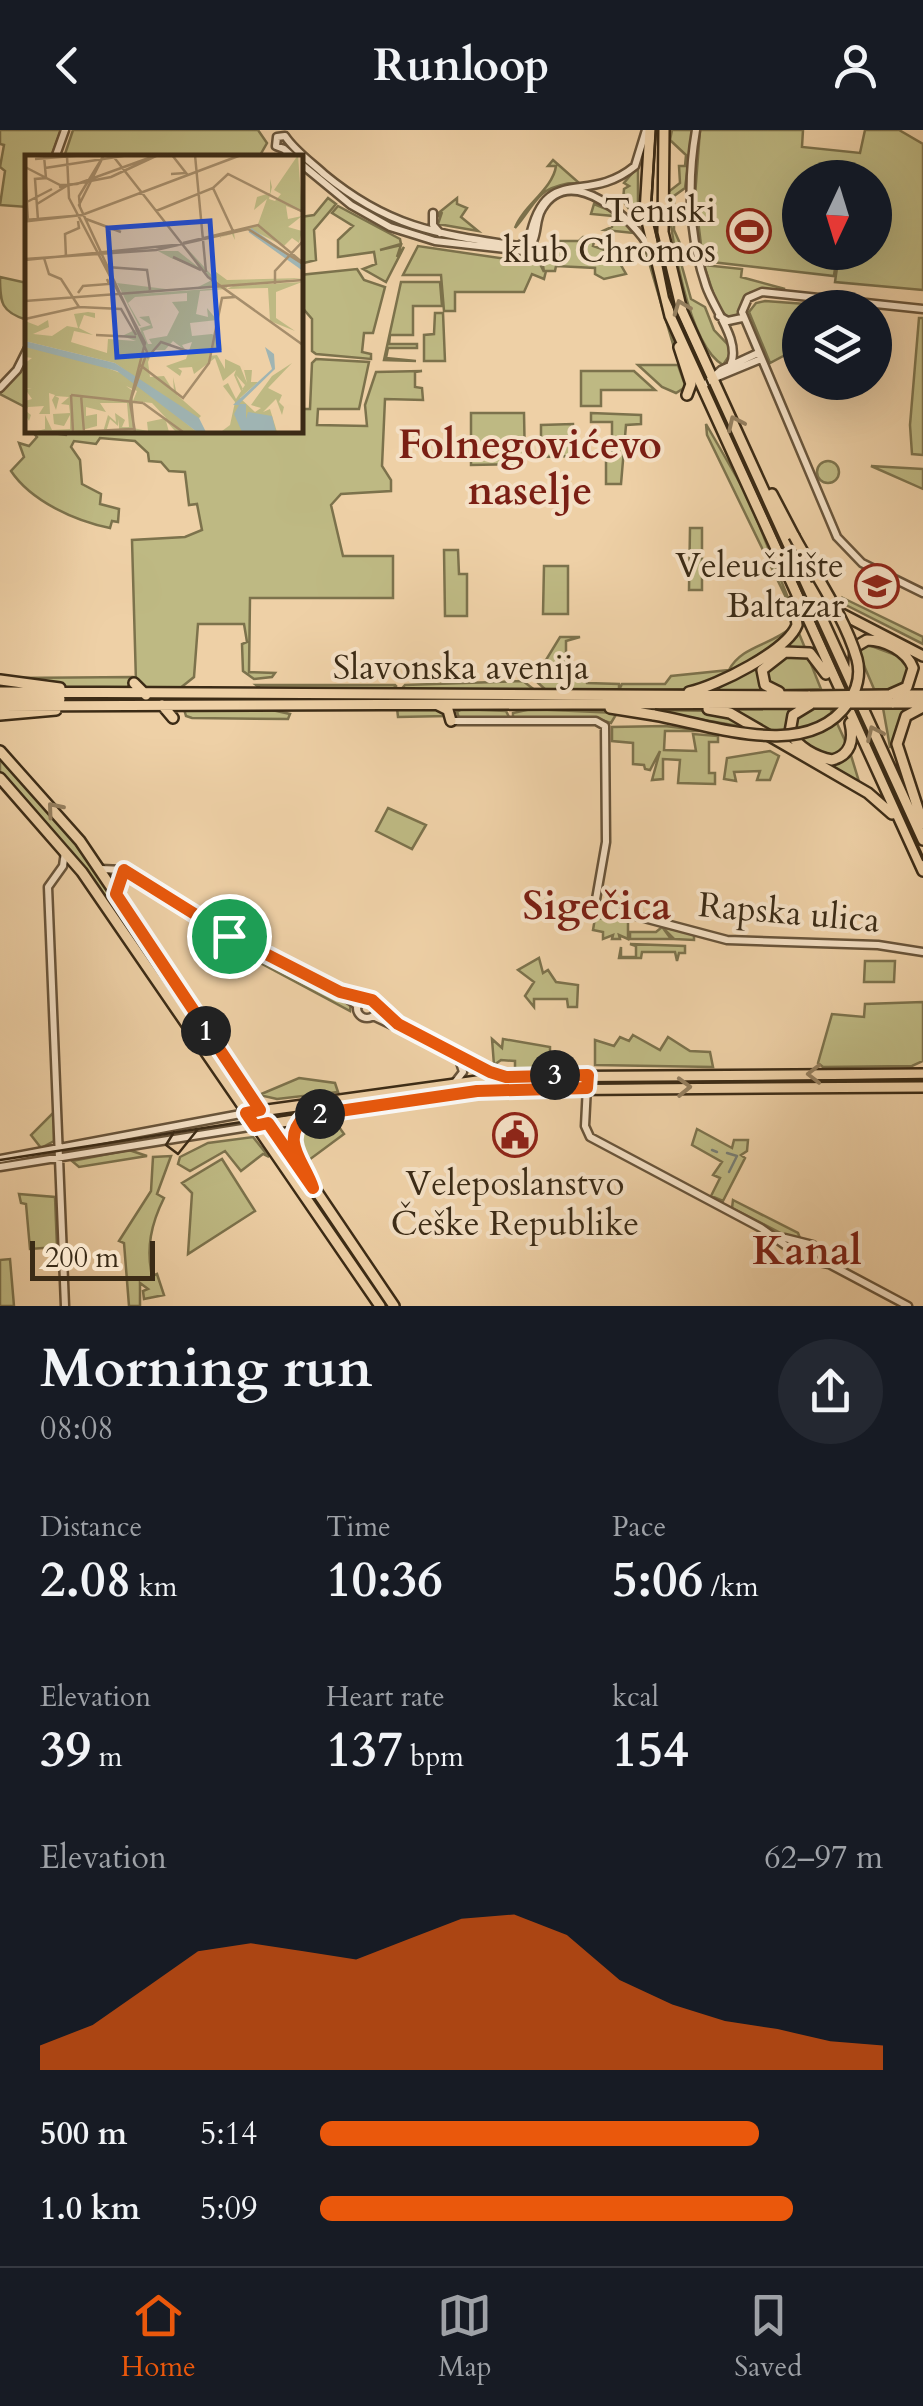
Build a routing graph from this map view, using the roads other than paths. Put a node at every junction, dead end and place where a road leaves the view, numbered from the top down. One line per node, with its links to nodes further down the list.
1 (64, 130): 7 (street)
2 (269, 130): 6 (street)
3 (648, 130): 12 (street); 16 (main road)
4 (664, 130): 26 (main road, one-way to 4)
5 (696, 130): 18 (street)
6 (286, 145): 8 (street); 9 (street)
7 (56, 155)
8 (292, 155)
9 (299, 155)
10 (302, 157): 14 (street)
11 (302, 165): 15 (street)
12 (590, 192): 15 (street); 16 (street)
13 (433, 213): 14 (street)
14 (446, 236): 15 (street)
15 (528, 245)
16 (651, 250): 20 (main road)
17 (923, 309): 19 (street)
18 (718, 316): 19 (street); 22 (street)
19 (742, 318): 21 (street)
20 (678, 334): 27 (main road); 29 (main road)
21 (750, 334): 22 (street); 24 (street)
22 (732, 344): 25 (street)
23 (25, 352): 28 (street)
24 (760, 356): 25 (street); 26 (street); 33 (street)
25 (730, 366): 26 (street)
26 (714, 378): 27 (street); 30 (main road, one-way to 26)
27 (702, 387): 32 (main road)
28 (0, 388)
29 (688, 395)
30 (756, 468): 31 (main road); 49 (main road, bridge)
31 (802, 574): 34 (main road); 38 (main road)
32 (791, 584): 37 (main road); 39 (main road)
33 (923, 593)
34 (923, 656)
35 (0, 680): 42 (main road)
36 (134, 683): 43 (main road)
37 (839, 689): 40 (main road); 50 (main road)
38 (854, 691): 44 (main road); 58 (main road, one-way to 38)
39 (662, 696): 40 (main road, Slavonska avenija); 43 (main road, Slavonska avenija)
40 (808, 698): 44 (main road, Slavonska avenija, bridge); 48 (main road, Slavonska avenija); 50 (main road)
41 (0, 699): 42 (main road, Slavonska avenija)
42 (96, 699): 43 (main road, Slavonska avenija); 51 (main road)
43 (149, 699): 46 (main road, Slavonska avenija); 52 (main road)
44 (890, 699): 45 (main road, Slavonska avenija)
45 (923, 702): 57 (main road)
46 (430, 703): 47 (main road, Slavonska avenija); 53 (main road)
47 (464, 703): 48 (main road, Slavonska avenija); 53 (main road)
48 (560, 704): 49 (main road)
49 (610, 708): 56 (main road)
50 (849, 712): 56 (main road)
51 (0, 715)
52 (173, 718)
53 (451, 721): 66 (street, Rapska ulica)
54 (2, 751): 60 (main road, one-way to 54)
55 (0, 778): 59 (main road)
56 (898, 819): 64 (main road)
57 (923, 824)
58 (923, 840)
59 (65, 851): 61 (street); 63 (main road)
60 (97, 867): 62 (street); 65 (main road)
61 (61, 870): 63 (street); 81 (street)
62 (124, 870): 65 (street); 67 (street)
63 (82, 872): 77 (main road)
64 (923, 872)
65 (116, 894): 76 (main road)
66 (923, 952)
67 (361, 1003): 68 (street); 68 (street)
68 (375, 1012): 69 (street)
69 (450, 1052): 72 (street); 73 (street)
70 (923, 1074): 71 (main road, one-way to 71)
71 (588, 1075): 72 (main road); 75 (street)
72 (506, 1077): 73 (main road)
73 (456, 1081): 76 (main road)
74 (923, 1087): 75 (main road, one-way to 74)
75 (587, 1088): 78 (main road); 86 (street)
76 (260, 1110): 77 (main road); 79 (main road)
77 (246, 1113): 80 (main road); 81 (street)
78 (305, 1116): 79 (main road); 85 (main road)
79 (268, 1123): 80 (main road); 85 (main road)
80 (255, 1126): 82 (street); 93 (main road)
81 (59, 1146): 82 (street); 83 (street)
82 (59, 1158): 84 (street); 92 (street)
83 (0, 1159)
84 (0, 1167)
85 (313, 1188): 94 (main road)
86 (762, 1228): 87 (street); 89 (street)
87 (804, 1244): 88 (street); 89 (street)
88 (816, 1250): 90 (street); 91 (street)
89 (799, 1255): 90 (street)
90 (810, 1260): 91 (street)
91 (829, 1264): 95 (street)
92 (65, 1306)
93 (380, 1306)
94 (394, 1306)
95 (908, 1306)

